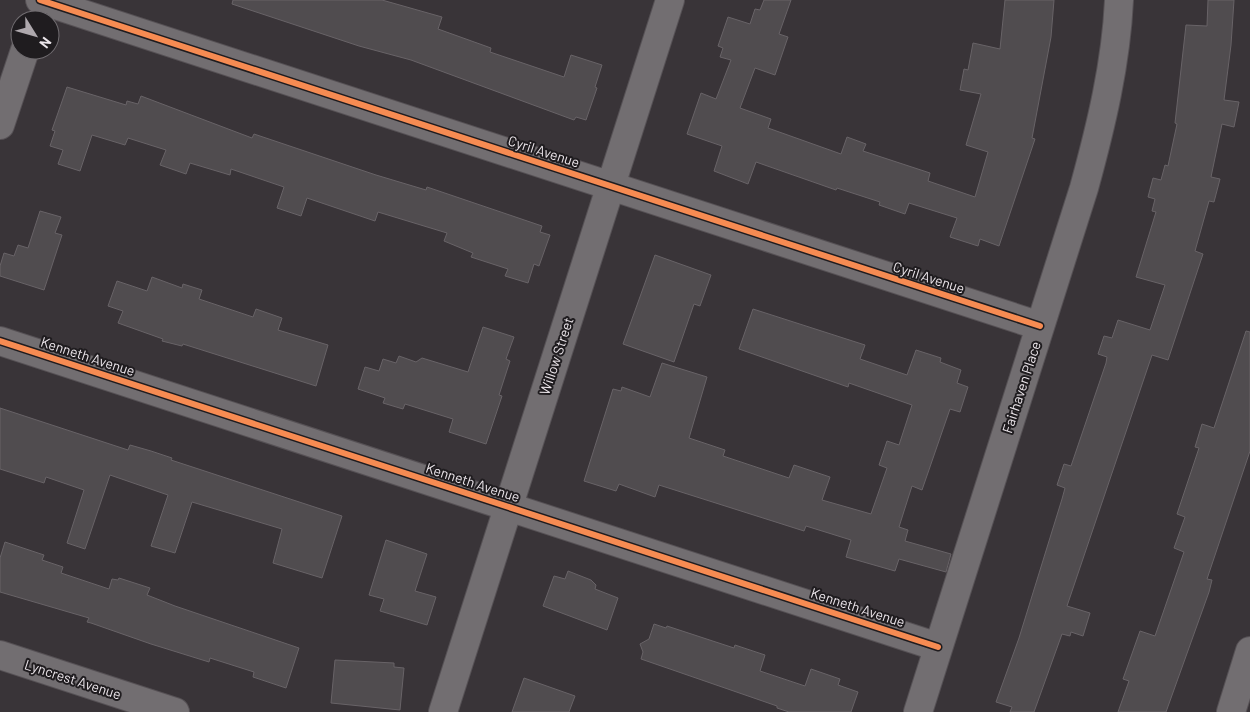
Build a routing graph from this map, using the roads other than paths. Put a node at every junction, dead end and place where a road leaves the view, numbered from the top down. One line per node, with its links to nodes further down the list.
1 (40, 0): 6 (street, Cyril Avenue)
2 (670, 0): 6 (street, Willow Street)
3 (1119, 0): 7 (street, Fairhaven Place)
4 (21, 60): 5 (street)
5 (0, 125)
6 (610, 186): 7 (street, Cyril Avenue); 9 (street, Willow Street)
7 (1040, 326): 10 (street, Fairhaven Place)
8 (0, 341): 9 (street, Kenneth Avenue)
9 (508, 506): 10 (street, Kenneth Avenue); 14 (street, Willow Street)
10 (938, 647): 15 (street, Fairhaven Place)
11 (1250, 651): 16 (street)
12 (0, 655): 13 (street, Lyncrest Avenue)
13 (175, 712)
14 (443, 712)
15 (918, 712)
16 (1231, 712)

